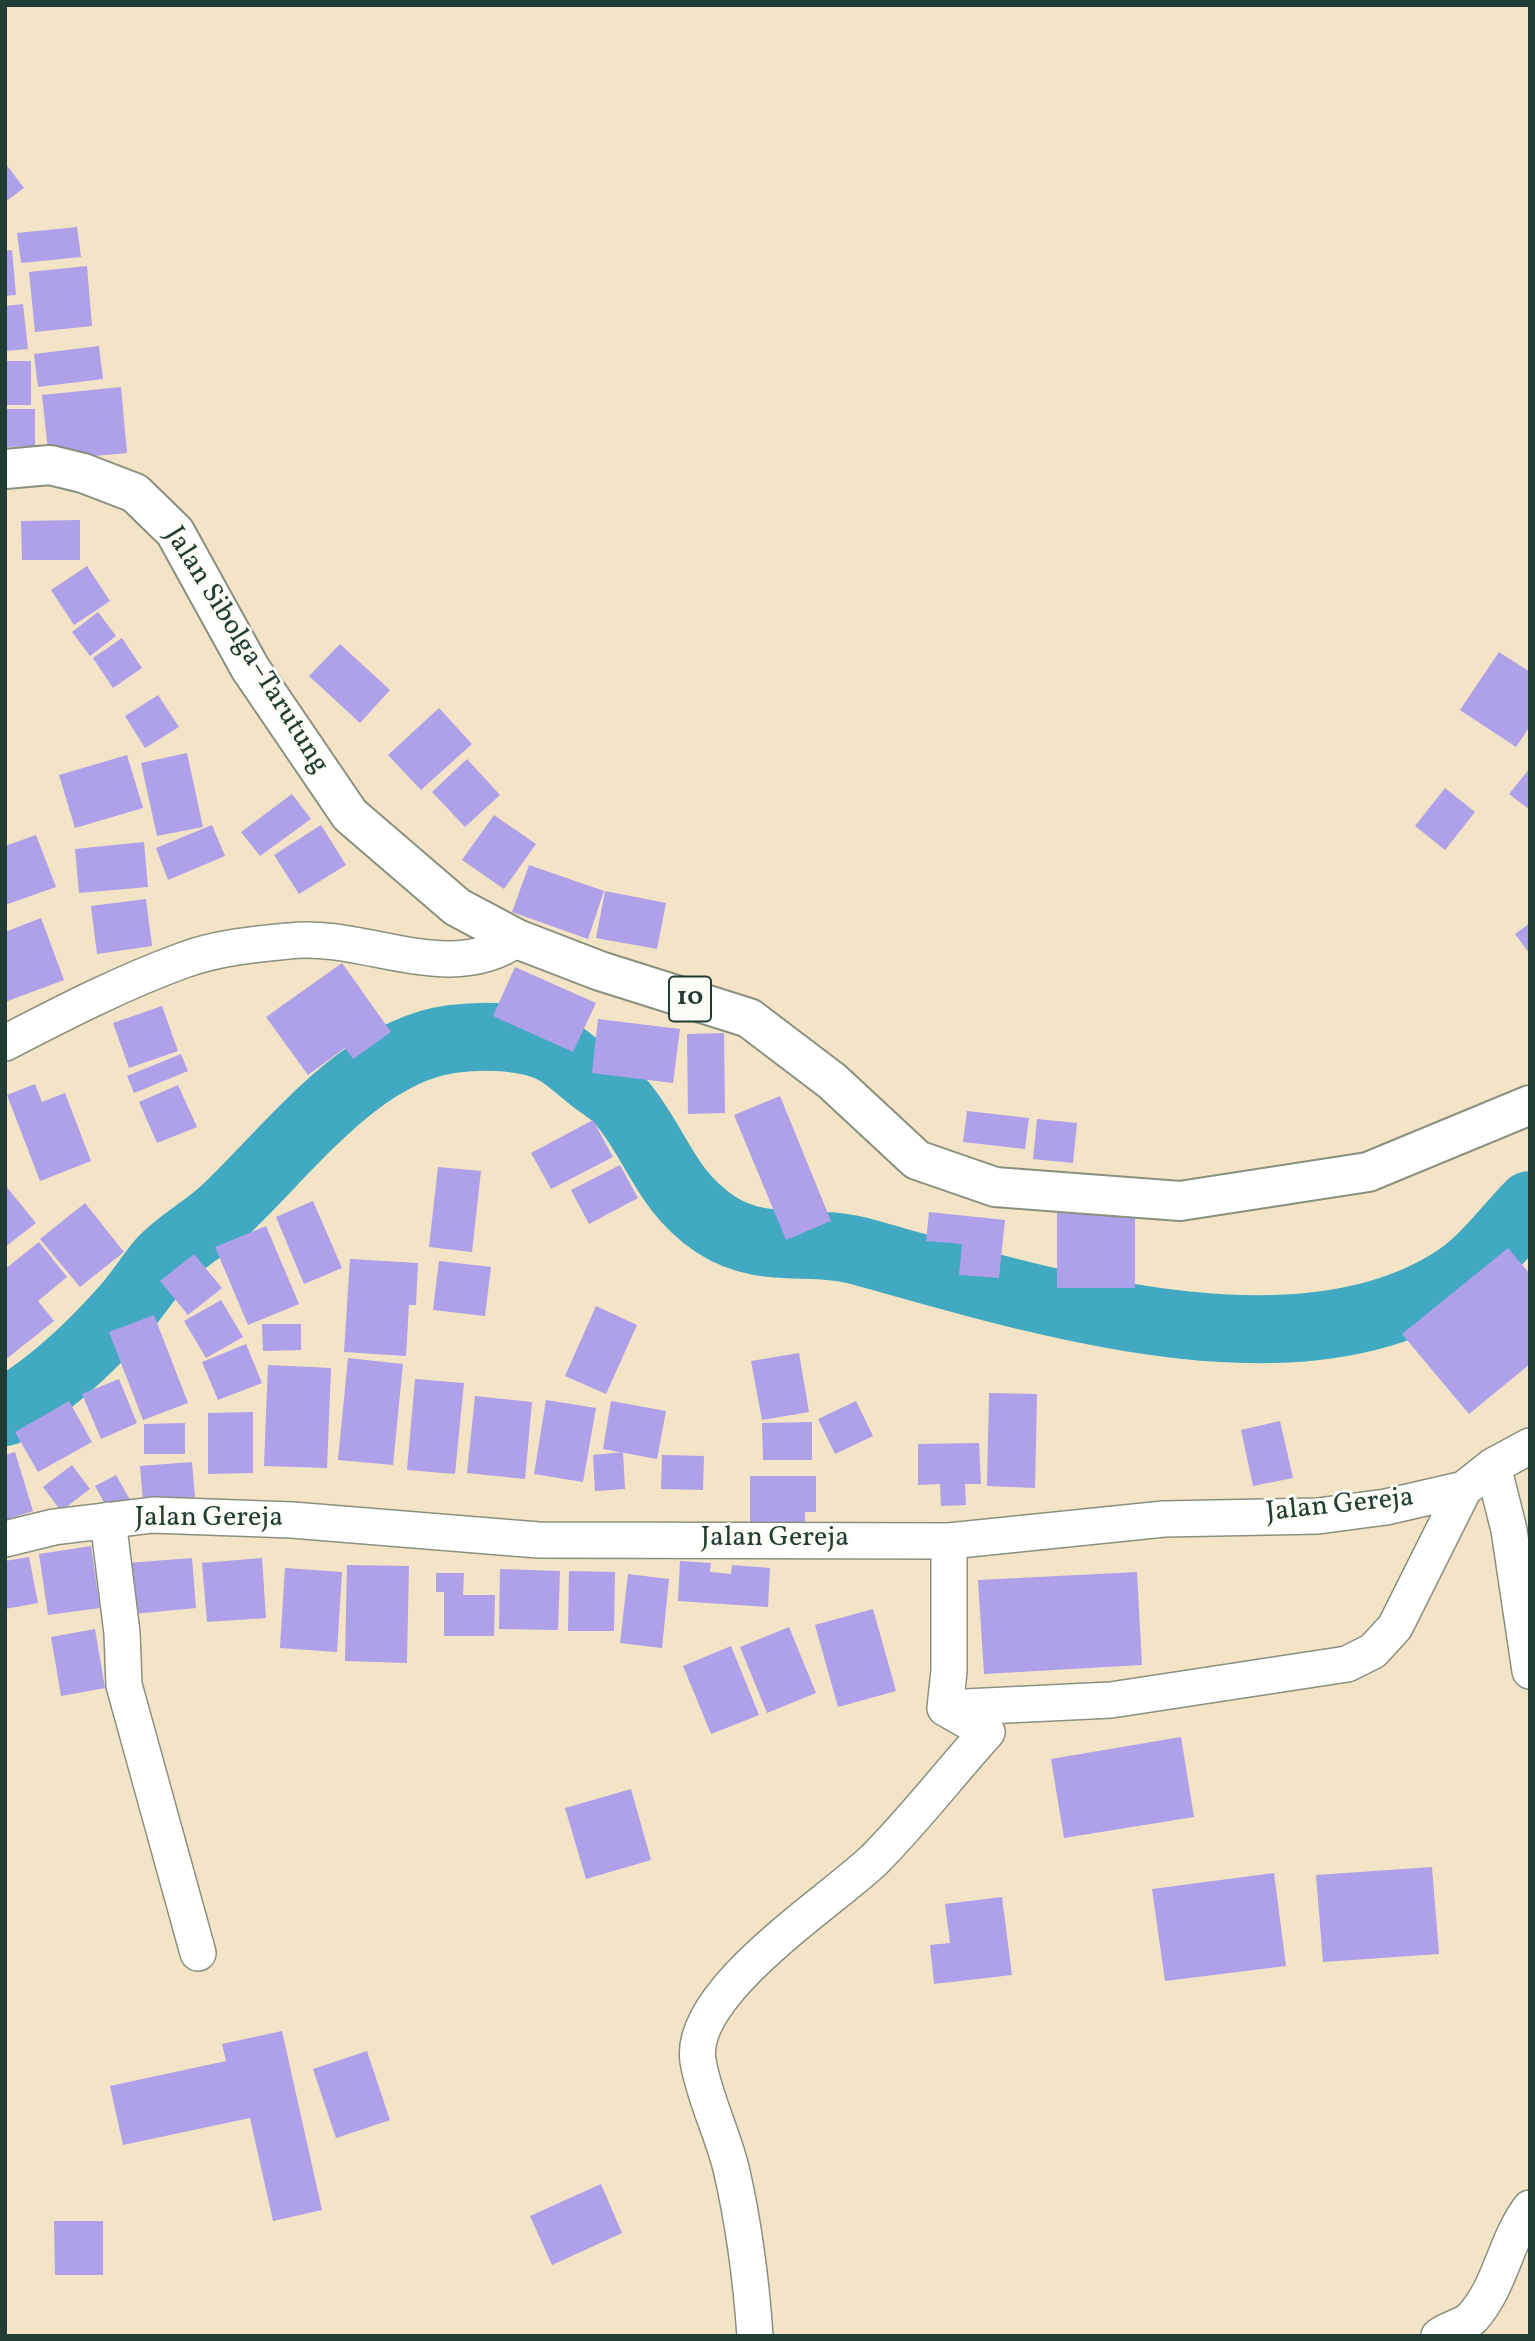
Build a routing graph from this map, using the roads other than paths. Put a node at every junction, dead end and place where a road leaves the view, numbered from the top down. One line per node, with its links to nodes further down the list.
1 (5, 469): 2 (highway, Jalan Sibolga–Tarutung / 10)
2 (517, 939): 3 (street); 4 (highway, Jalan Sibolga–Tarutung / 10)
3 (5, 1042)
4 (1530, 1105)
5 (1530, 1446): 6 (street, Jalan Gereja)
6 (1493, 1466): 7 (street, Jalan Gereja); 11 (street)
7 (1464, 1489): 10 (street, Jalan Gereja); 12 (street)
8 (108, 1520): 9 (street, Jalan Gereja); 10 (street, Jalan Gereja); 13 (street)
9 (5, 1539)
10 (949, 1541): 12 (street)
11 (1530, 1671)
12 (945, 1708): 16 (street)
13 (198, 1953)
14 (1530, 2208): 15 (street)
15 (1471, 2328): 17 (street)
16 (755, 2336)
17 (1439, 2336)

